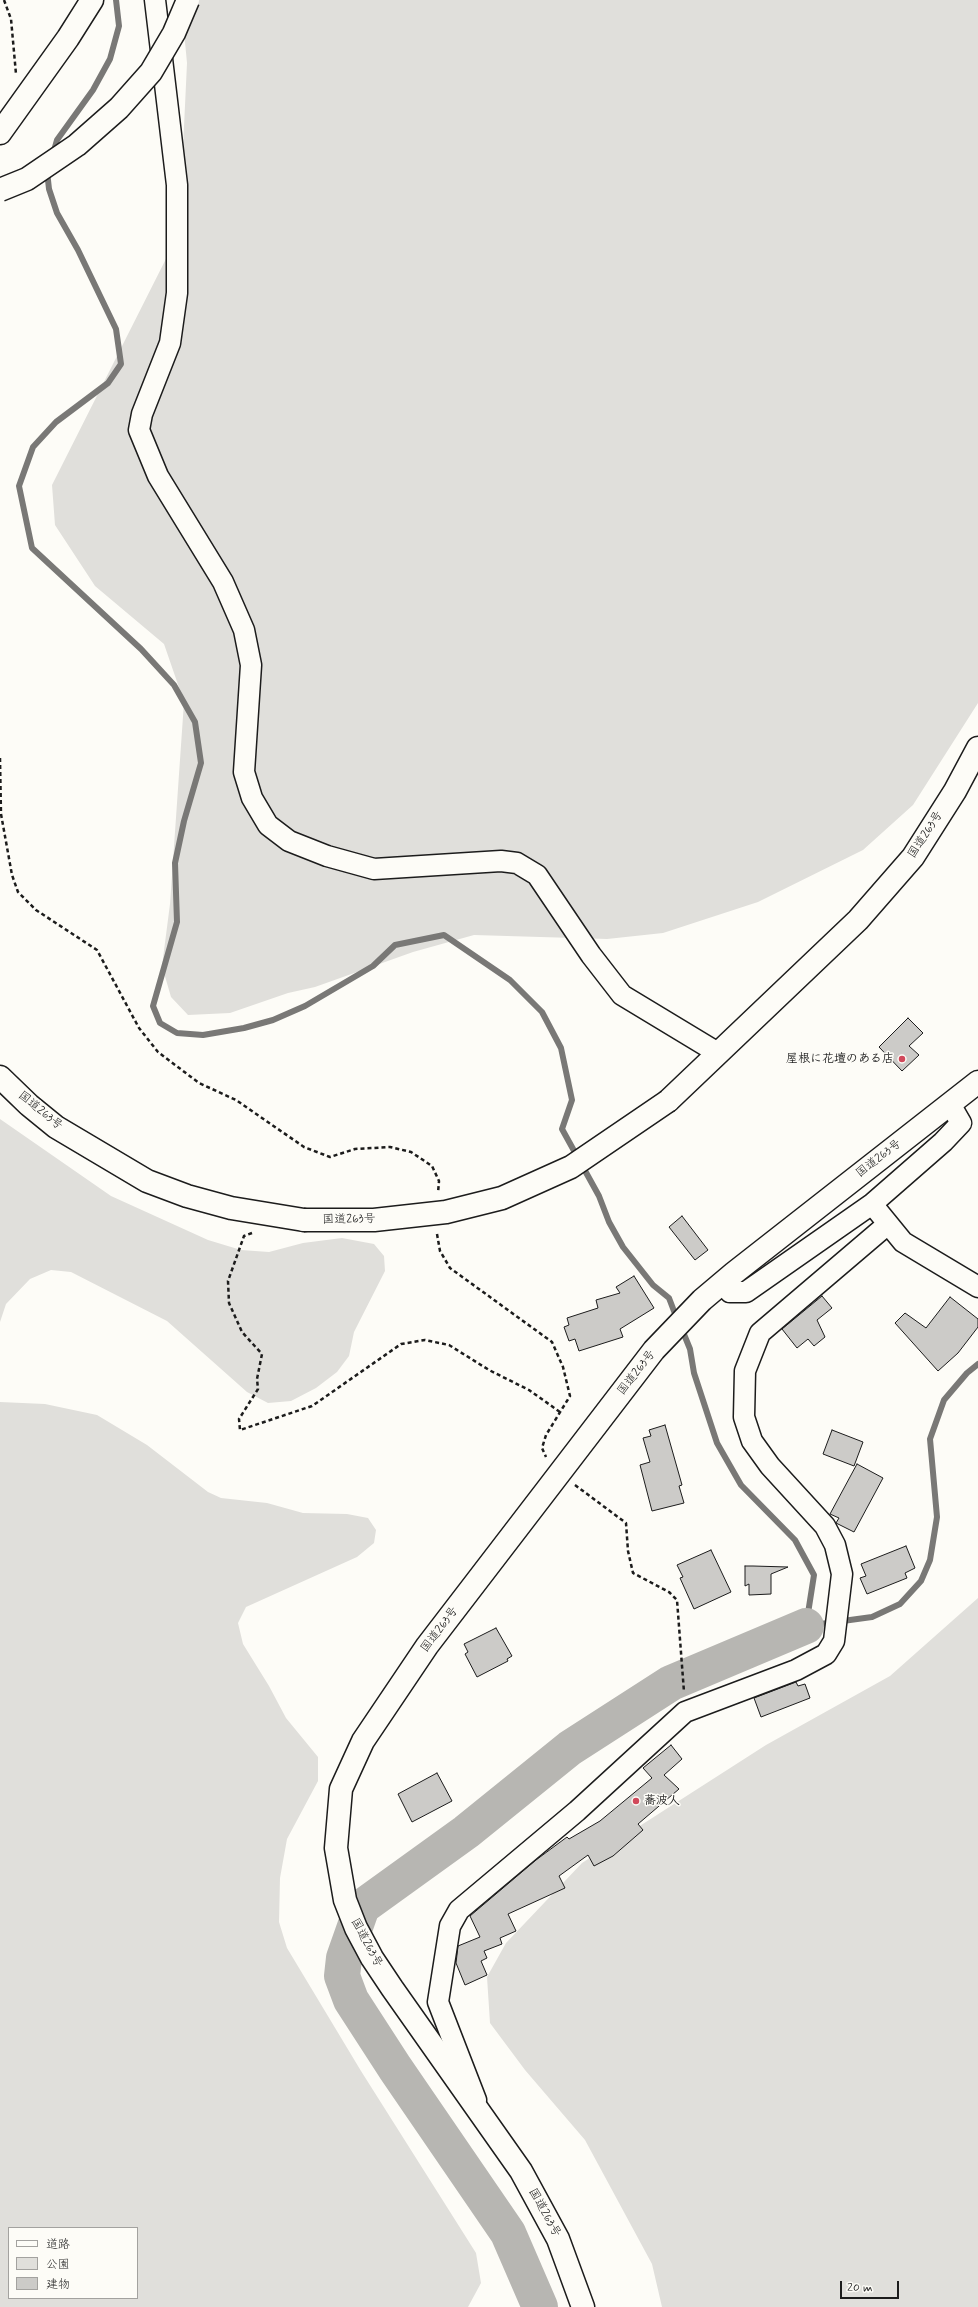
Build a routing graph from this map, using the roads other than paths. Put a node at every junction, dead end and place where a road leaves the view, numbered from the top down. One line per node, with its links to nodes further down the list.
1 (92, 0): 4 (highway)
2 (155, 0): 7 (street)
3 (188, 0): 5 (highway, bridge)
4 (0, 133)
5 (0, 190)
6 (978, 748): 7 (highway, 国道263号)
7 (718, 1053): 8 (highway, 国道263号, bridge)
8 (0, 1077)
9 (978, 1082): 10 (highway, 国道263号)
10 (950, 1104): 11 (street); 13 (highway, 国道263号)
11 (872, 1204): 12 (street); 13 (street)
12 (888, 1224): 14 (street); 15 (street)
13 (722, 1283): 15 (highway, 国道263号)
14 (978, 1287)
15 (483, 2117): 16 (highway, 国道263号)
16 (583, 2307)

